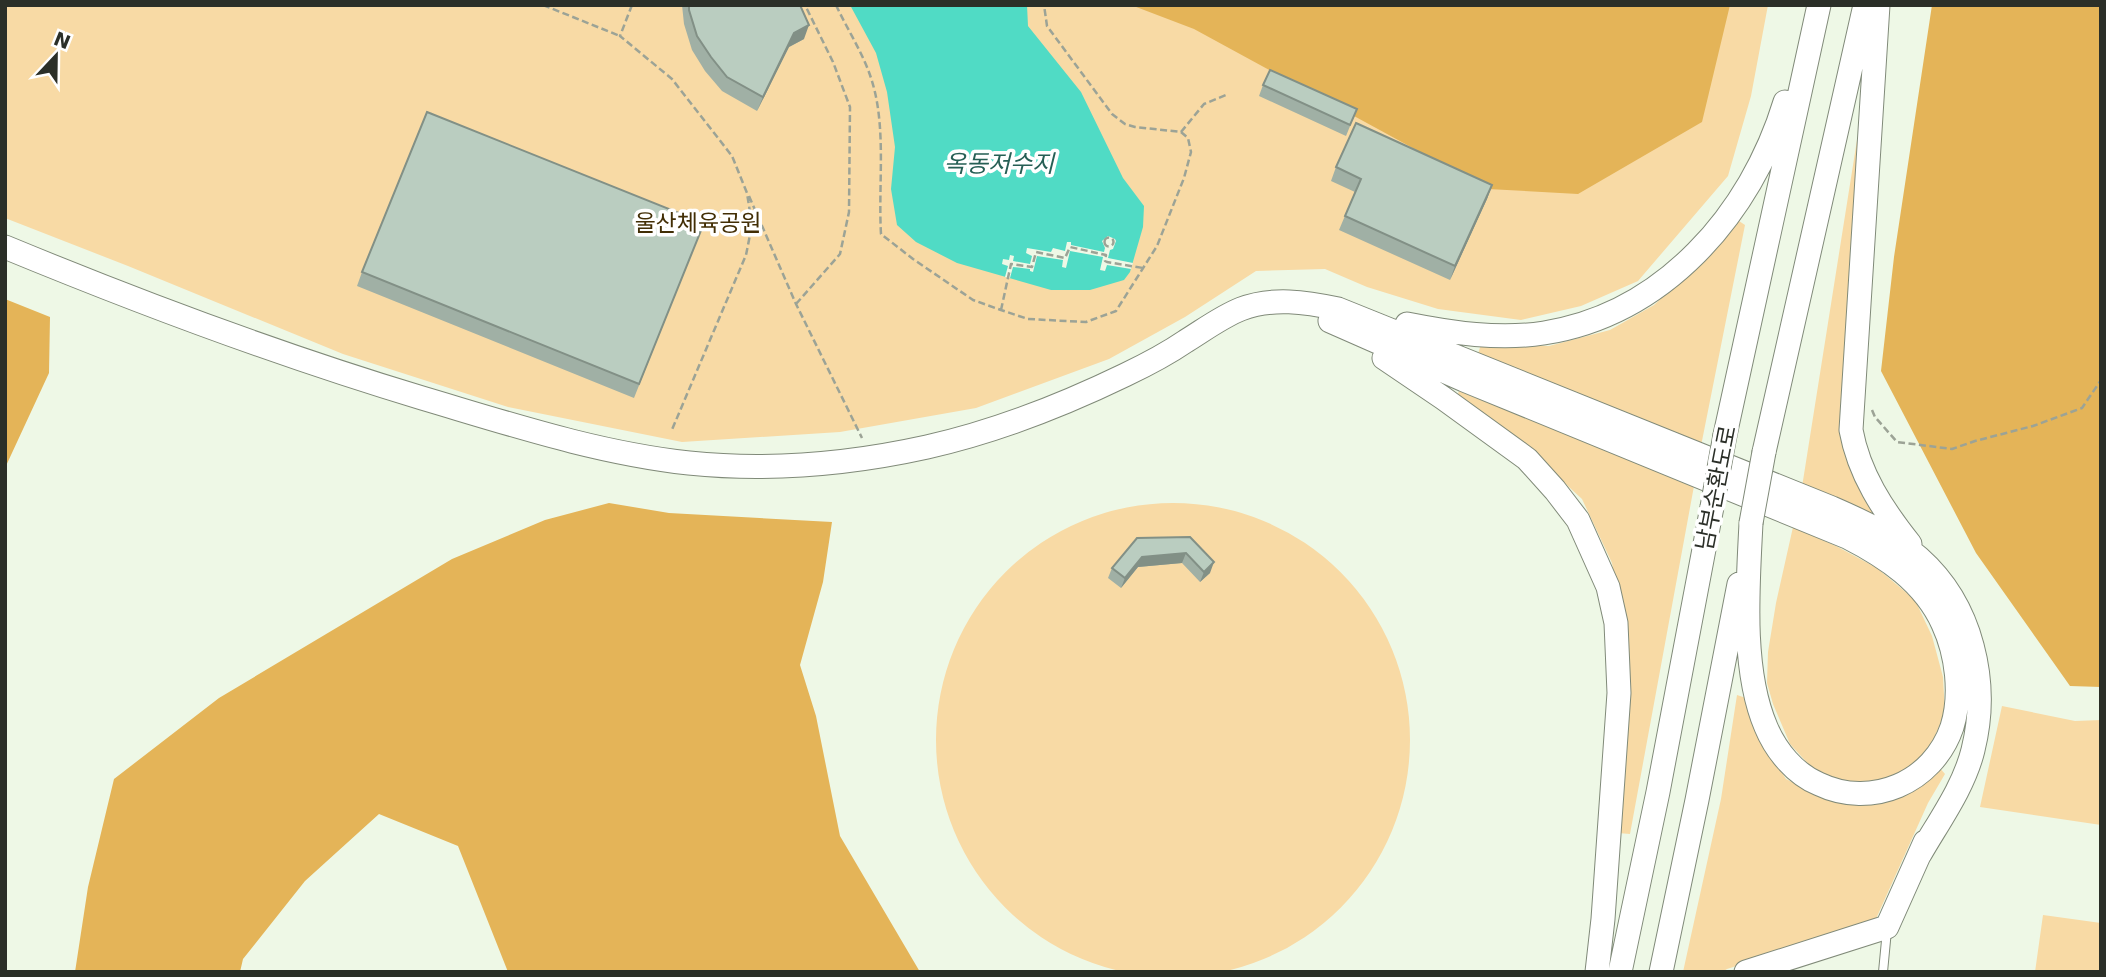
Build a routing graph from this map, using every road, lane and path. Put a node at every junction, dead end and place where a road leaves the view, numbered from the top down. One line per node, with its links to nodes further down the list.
1 (543, 5): 11 (path)
2 (632, 5): 11 (path)
3 (805, 5): 20 (path)
4 (836, 5): 23 (path)
5 (1044, 5): 14 (path)
6 (1804, 5): 13 (main road)
7 (1819, 5): 27 (main road, 남부순환도로)
8 (1849, 5): 29 (main road, 남부순환도로)
9 (1865, 5): 29 (main road)
10 (1878, 5): 31 (main road)
11 (620, 36): 15 (path)
12 (1226, 95): 14 (path)
13 (1785, 102): 22 (main road); 27 (main road)
14 (1181, 132): 19 (path)
15 (747, 193): 20 (path); 26 (path)
16 (5, 247): 21 (main road)
17 (1108, 247): 18 (path)
18 (1106, 255): 19 (path); 23 (path)
19 (1143, 268): 23 (path)
20 (796, 304): 28 (path)
21 (1285, 305): 22 (main road); 32 (main road); 37 (main road)
22 (1338, 309): 31 (main road)
23 (1001, 310)
24 (2101, 380): 25 (path)
25 (1870, 406)
26 (671, 432)
27 (1725, 435): 38 (main road, 남부순환도로, bridge)
28 (862, 438)
29 (1765, 452): 30 (main road, 남부순환도로, bridge)
30 (1751, 523): 32 (main road); 39 (main road, 남부순환도로)
31 (1939, 579): 33 (main road)
32 (1957, 695): 33 (main road)
33 (1920, 854): 34 (main road)
34 (1887, 927): 36 (main road); 40 (lane)
35 (1787, 970): 36 (lane)
36 (1749, 971)
37 (1597, 972)
38 (1620, 972)
39 (1661, 972)
40 (1882, 972)

